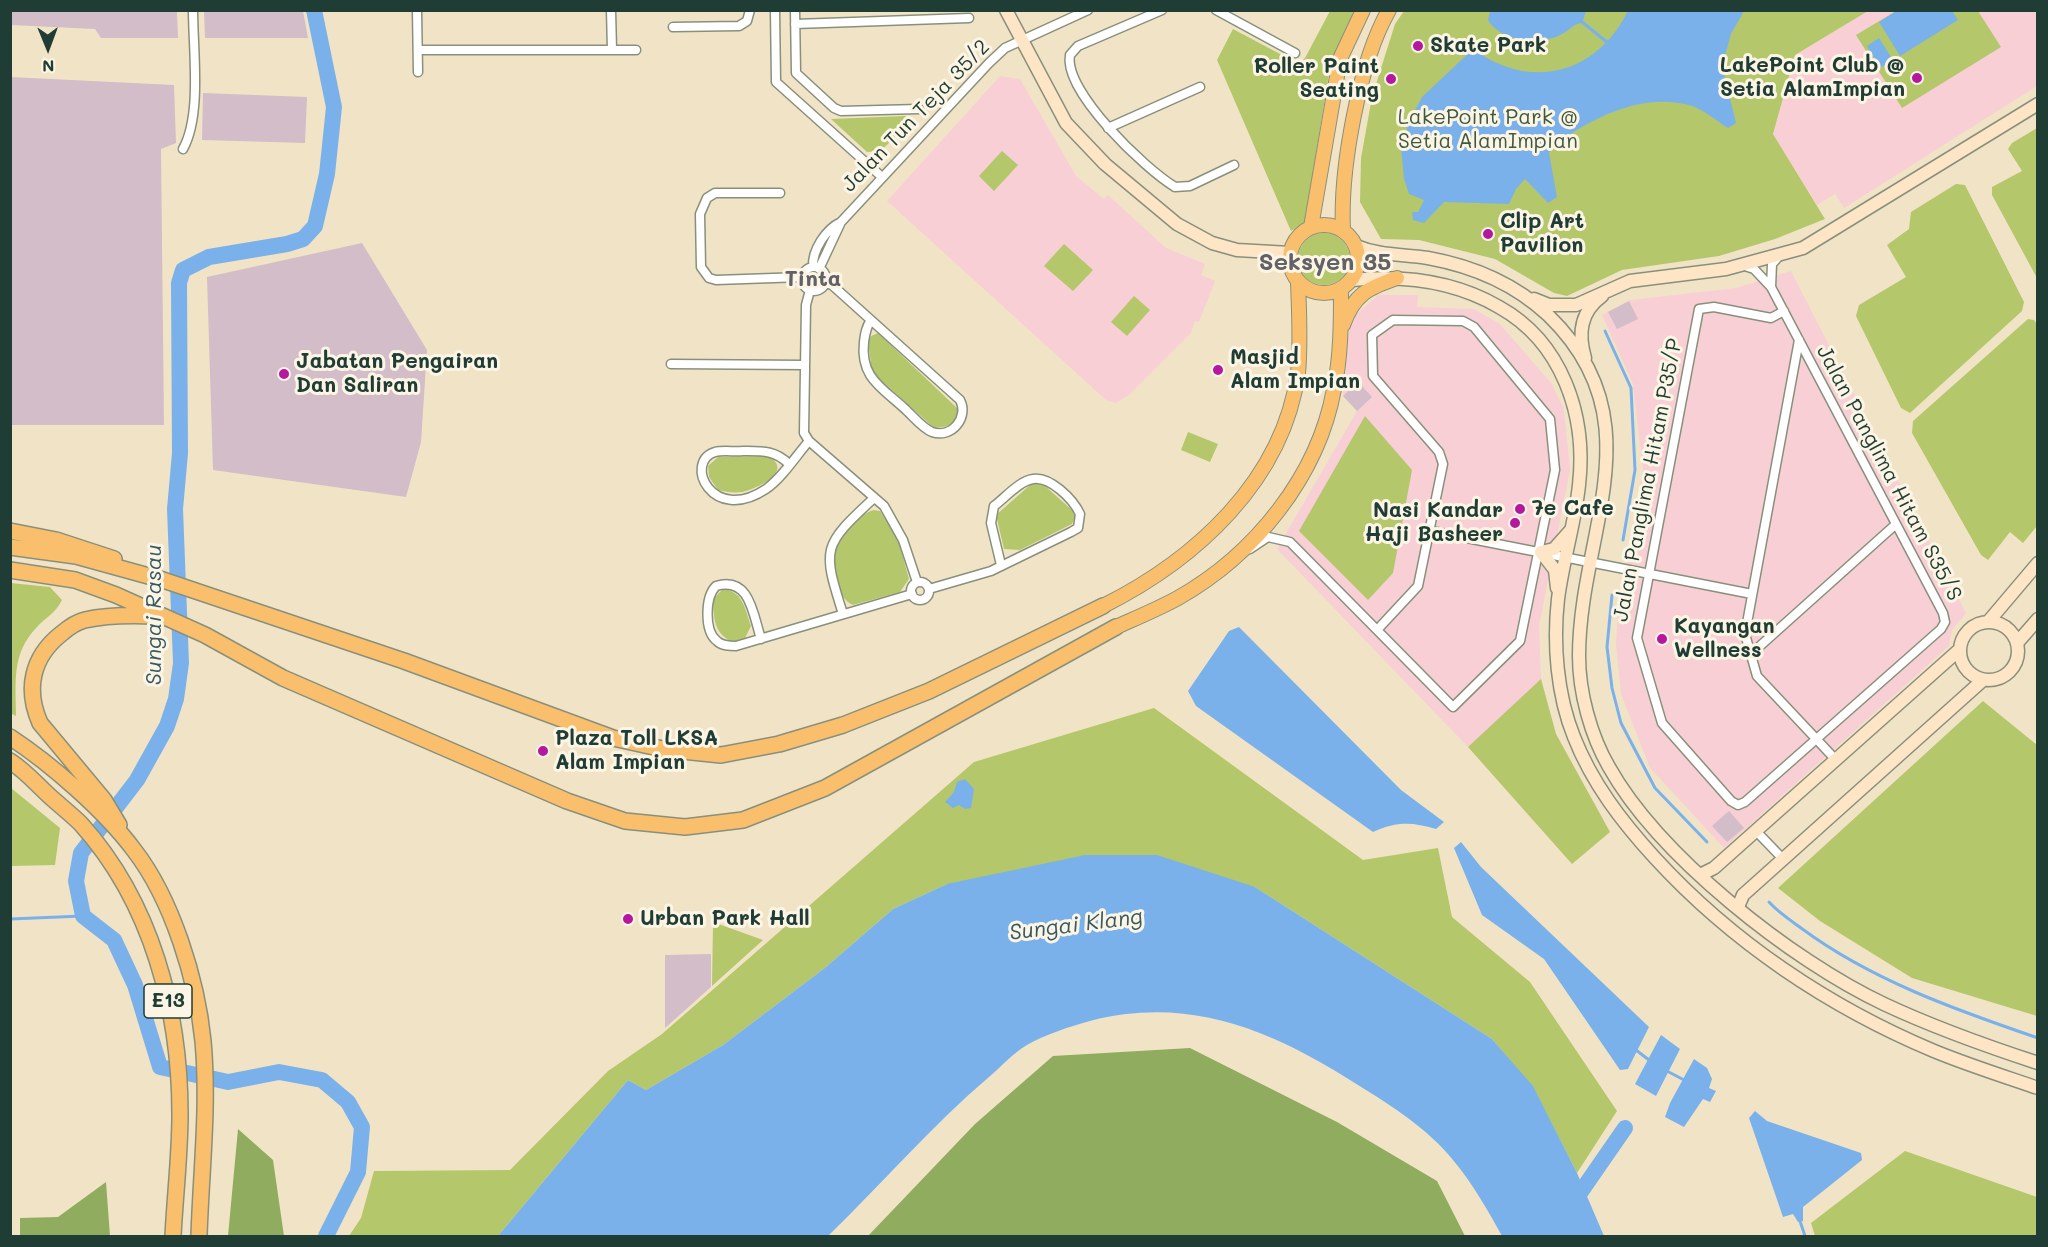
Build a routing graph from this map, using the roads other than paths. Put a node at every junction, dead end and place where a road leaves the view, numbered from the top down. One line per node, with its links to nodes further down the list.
1 (193, 10): 26 (street)
2 (417, 10): 17 (street)
3 (611, 10): 18 (street)
4 (750, 10): 15 (street)
5 (775, 10): 28 (street)
6 (795, 10): 14 (street)
7 (1006, 10): 16 (main road)
8 (1088, 10): 16 (street, Jalan Tun Teja 35/2)
9 (1162, 10): 25 (street)
10 (1216, 10): 20 (street)
11 (1363, 10): 31 (main road)
12 (1389, 10): 32 (main road)
13 (969, 18): 14 (street)
14 (795, 24): 24 (street)
15 (673, 27)
16 (1022, 41): 28 (street, Jalan Tun Teja 35/2); 34 (main road)
17 (418, 50): 18 (street); 21 (street)
18 (612, 50): 19 (street)
19 (636, 50)
20 (1295, 53)
21 (418, 72)
22 (1200, 87): 25 (street)
23 (2037, 104): 35 (main road)
24 (919, 109)
25 (1108, 128): 27 (street)
26 (183, 149)
27 (1234, 165)
28 (882, 177): 30 (street, Jalan Tun Teja 35/2)
29 (780, 193): 38 (street)
30 (841, 222): 37 (street, Jalan Tun Teja 35/2); 37 (street, Jalan Tun Teja 35/2)
31 (1311, 227): 32 (main road); 34 (main road)
32 (1343, 230): 33 (main road)
33 (1356, 246): 42 (main road); 46 (main road)
34 (1290, 253): 40 (main road)
35 (1781, 254): 36 (main road); 44 (street)
36 (1741, 265): 43 (main road); 44 (street, Jalan Panglima Hitam S35/S)
37 (819, 266): 38 (street); 41 (street)
38 (802, 278): 45 (street)
39 (1397, 278): 42 (main road); 49 (main road); 58 (main road)
40 (1298, 282): 42 (main road); 76 (main road)
41 (825, 283): 45 (street); 48 (street)
42 (1346, 285): 49 (main road)
43 (1615, 287): 46 (main road); 53 (main road)
44 (1771, 287): 47 (street, Jalan Panglima Hitam S35/S)
45 (810, 290): 52 (street)
46 (1521, 292): 53 (main road)
47 (1784, 311): 50 (street, Jalan Panglima Hitam S35/S); 69 (street, Jalan Panglima Hitam P35/P)
48 (871, 320): 48 (street)
49 (1341, 334): 66 (main road)
50 (1799, 340): 57 (street, Jalan Panglima Hitam S35/S); 74 (street)
51 (671, 364): 52 (street)
52 (805, 365): 54 (street)
53 (1587, 368): 64 (main road)
54 (809, 441): 55 (street); 56 (street)
55 (789, 464): 55 (street)
56 (874, 498): 71 (street); 77 (street)
57 (1895, 525): 86 (street); 89 (street, Jalan Panglima Hitam S35/S)
58 (1572, 528): 62 (main road); 63 (main road)
59 (10, 531): 70 (highway)
60 (1431, 531): 62 (street); 62 (street); 82 (street)
61 (18, 548): 70 (highway)
62 (1540, 552): 63 (street); 75 (main road); 82 (street)
63 (1566, 558): 64 (street); 75 (main road)
64 (1591, 562): 69 (street); 96 (main road)
65 (2037, 563): 80 (main road)
66 (1227, 565): 81 (main road); 82 (street)
67 (1001, 566): 67 (street); 72 (street)
68 (15, 571): 78 (highway)
69 (1647, 573): 74 (street); 93 (street, Jalan Panglima Hitam P35/P)
70 (163, 580): 76 (highway)
71 (917, 582): 72 (street); 73 (street)
72 (929, 589): 73 (street)
73 (912, 594): 77 (street)
74 (1752, 594): 86 (street)
75 (1558, 597): 99 (main road)
76 (1103, 606)
77 (843, 614): 83 (street)
78 (161, 616): 81 (highway); 92 (highway)
79 (2037, 619): 84 (main road)
80 (1988, 622): 84 (main road); 85 (main road)
81 (1116, 627)
82 (1377, 630)
83 (761, 639): 83 (street)
84 (2018, 643): 87 (main road)
85 (1959, 650): 87 (main road); 90 (main road)
86 (1751, 654): 89 (street)
87 (1983, 680): 95 (main road)
88 (10, 737): 92 (highway)
89 (1817, 739): 90 (street); 93 (street, Jalan Panglima Hitam S35/S)
90 (1836, 759): 94 (main road)
91 (10, 761): 100 (highway, E13)
92 (70, 774): 101 (highway, E13)
93 (1738, 805)
94 (1756, 831): 95 (street); 96 (main road)
95 (1783, 859): 97 (main road)
96 (1700, 875): 97 (main road)
97 (1738, 907): 98 (main road)
98 (2037, 1063)
99 (2037, 1088)
100 (173, 1236)
101 (199, 1236)

